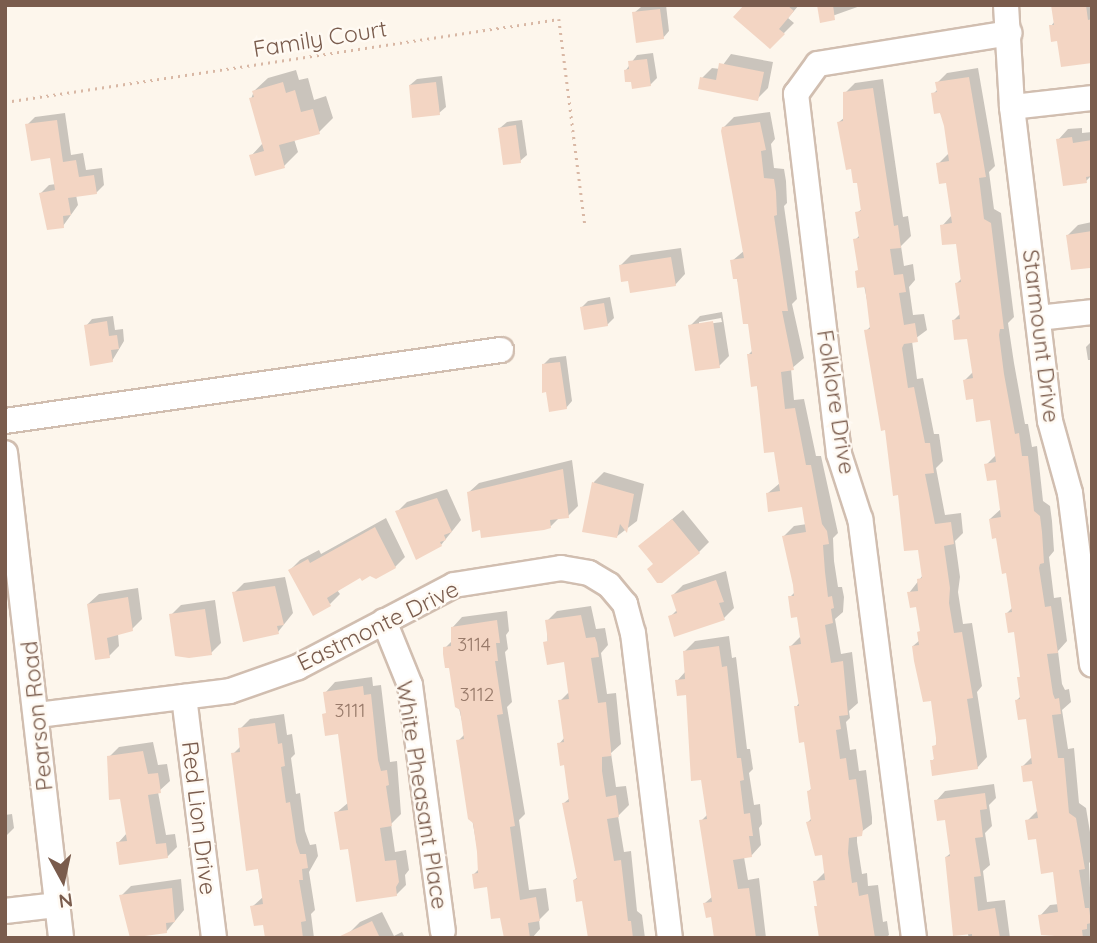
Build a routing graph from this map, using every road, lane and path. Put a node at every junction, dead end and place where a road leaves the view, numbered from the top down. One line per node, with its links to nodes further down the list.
1 (1006, 5): 2 (street, Starmount Drive)
2 (1010, 33): 5 (street, Starmount Drive); 22 (street, Folklore Drive)
3 (1092, 98): 5 (street)
4 (5, 102): 6 (path, Family Court)
5 (1012, 107): 8 (street, Starmount Drive)
6 (585, 223)
7 (1092, 312): 8 (street)
8 (1038, 318): 13 (street, Starmount Drive)
9 (500, 351): 10 (street)
10 (5, 421)
11 (5, 453): 15 (street, Pearson Road)
12 (384, 621): 14 (street, Eastmonte Drive); 18 (street, White Pheasant Place); 21 (street, Eastmonte Drive)
13 (1092, 665)
14 (184, 697): 15 (street, Eastmonte Drive); 20 (street, Red Lion Drive)
15 (38, 715): 16 (street, Pearson Road)
16 (56, 905): 17 (street); 19 (street, Pearson Road)
17 (5, 911)
18 (443, 931)
19 (61, 938)
20 (214, 938)
21 (670, 938)
22 (914, 938)

